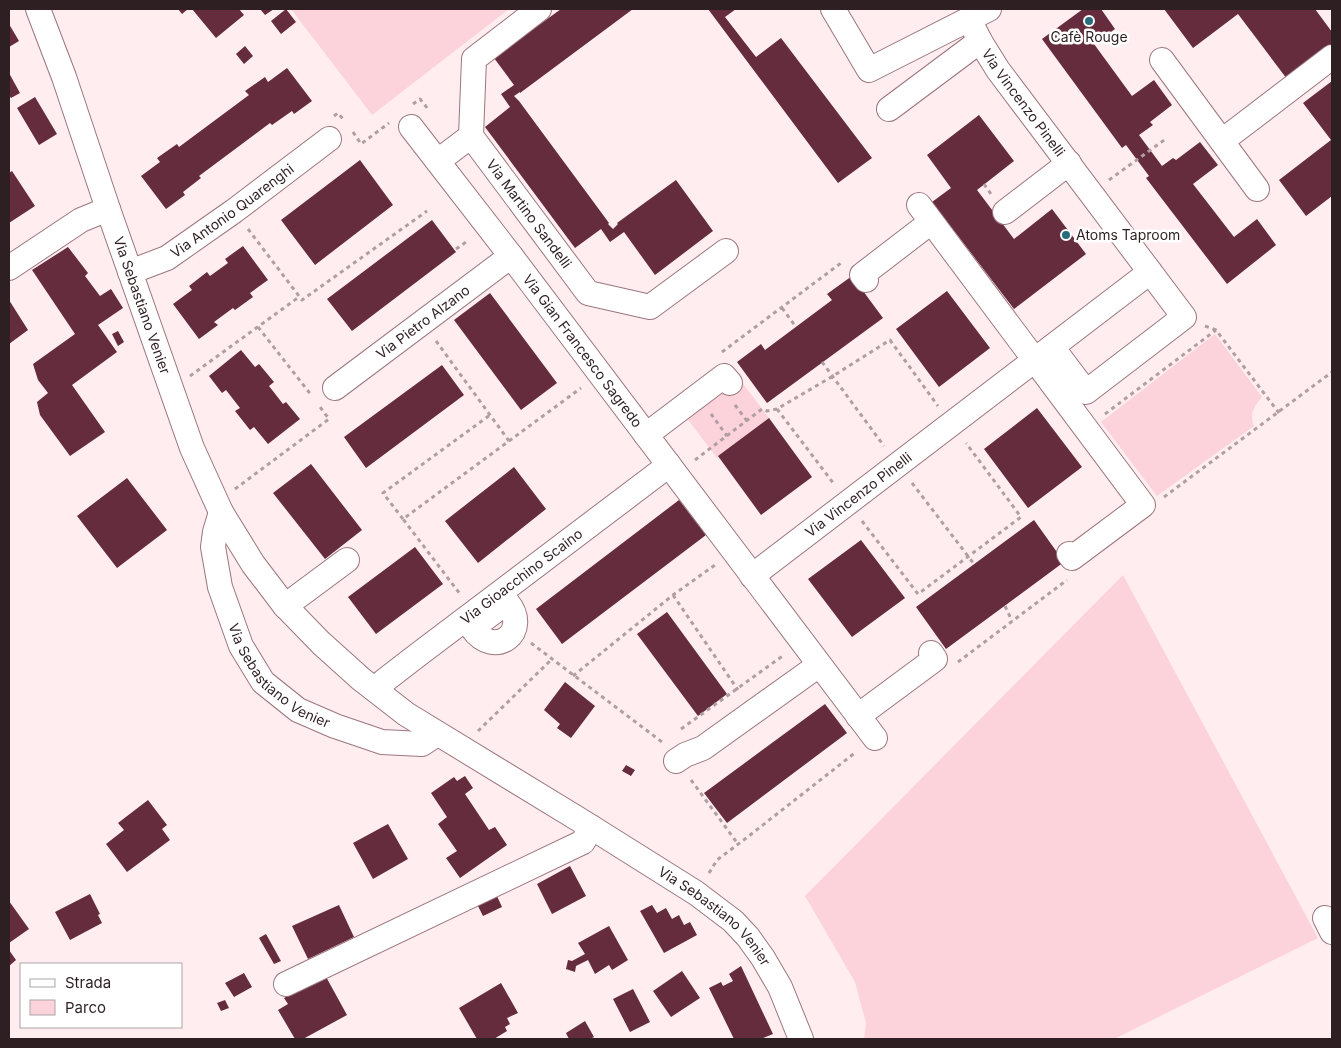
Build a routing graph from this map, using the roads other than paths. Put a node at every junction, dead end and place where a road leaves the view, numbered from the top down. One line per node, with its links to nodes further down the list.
1 (38, 9): 16 (street, Via Sebastiano Venier)
2 (539, 9): 11 (street)
3 (833, 9): 4 (street)
4 (979, 14): 5 (street, Via Vincenzo Pinelli)
5 (980, 41): 8 (street, Via Vincenzo Pinelli); 14 (street, Via Vincenzo Pinelli)
6 (1332, 57): 12 (street)
7 (1162, 60): 12 (street)
8 (889, 109)
9 (403, 119): 13 (street, Via Gian Francesco Sagredo)
10 (330, 128): 21 (street, Via Antonio Quarenghi)
11 (471, 136): 13 (street); 18 (street, Via Martino Sandelli)
12 (1222, 141): 15 (street)
13 (438, 161): 19 (street, Via Gian Francesco Sagredo)
14 (1069, 163): 17 (street, Via Vincenzo Pinelli); 22 (street, Via Vincenzo Pinelli)
15 (1257, 189)
16 (108, 209): 20 (street); 21 (street, Via Sebastiano Venier)
17 (1005, 212)
18 (726, 251)
19 (511, 256): 26 (street, Via Pietro Alzano); 27 (street, Via Gian Francesco Sagredo)
20 (9, 268)
21 (130, 272): 29 (street, Via Sebastiano Venier)
22 (1150, 272): 24 (street, Via Vincenzo Pinelli); 24 (street, Via Vincenzo Pinelli)
23 (866, 280): 24 (street)
24 (1044, 354): 30 (street); 32 (street, Via Vincenzo Pinelli)
25 (730, 382): 27 (street)
26 (335, 388)
27 (646, 435): 28 (street, Via Gian Francesco Sagredo)
28 (669, 465): 32 (street, Via Gian Francesco Sagredo); 36 (street, Via Gioacchino Scaino)
29 (221, 512): 33 (street, Via Sebastiano Venier); 38 (street, Via Sebastiano Venier)
30 (1069, 554)
31 (347, 560): 33 (street)
32 (752, 576): 35 (street)
33 (285, 606): 36 (street, Via Sebastiano Venier)
34 (931, 653): 37 (street)
35 (819, 664): 37 (street); 40 (street)
36 (377, 691): 38 (street, Via Sebastiano Venier)
37 (858, 716): 39 (street)
38 (437, 734): 41 (street, Via Sebastiano Venier)
39 (875, 738)
40 (669, 748)
41 (591, 827): 42 (street); 43 (street, Via Sebastiano Venier)
42 (286, 984)
43 (801, 1039)

